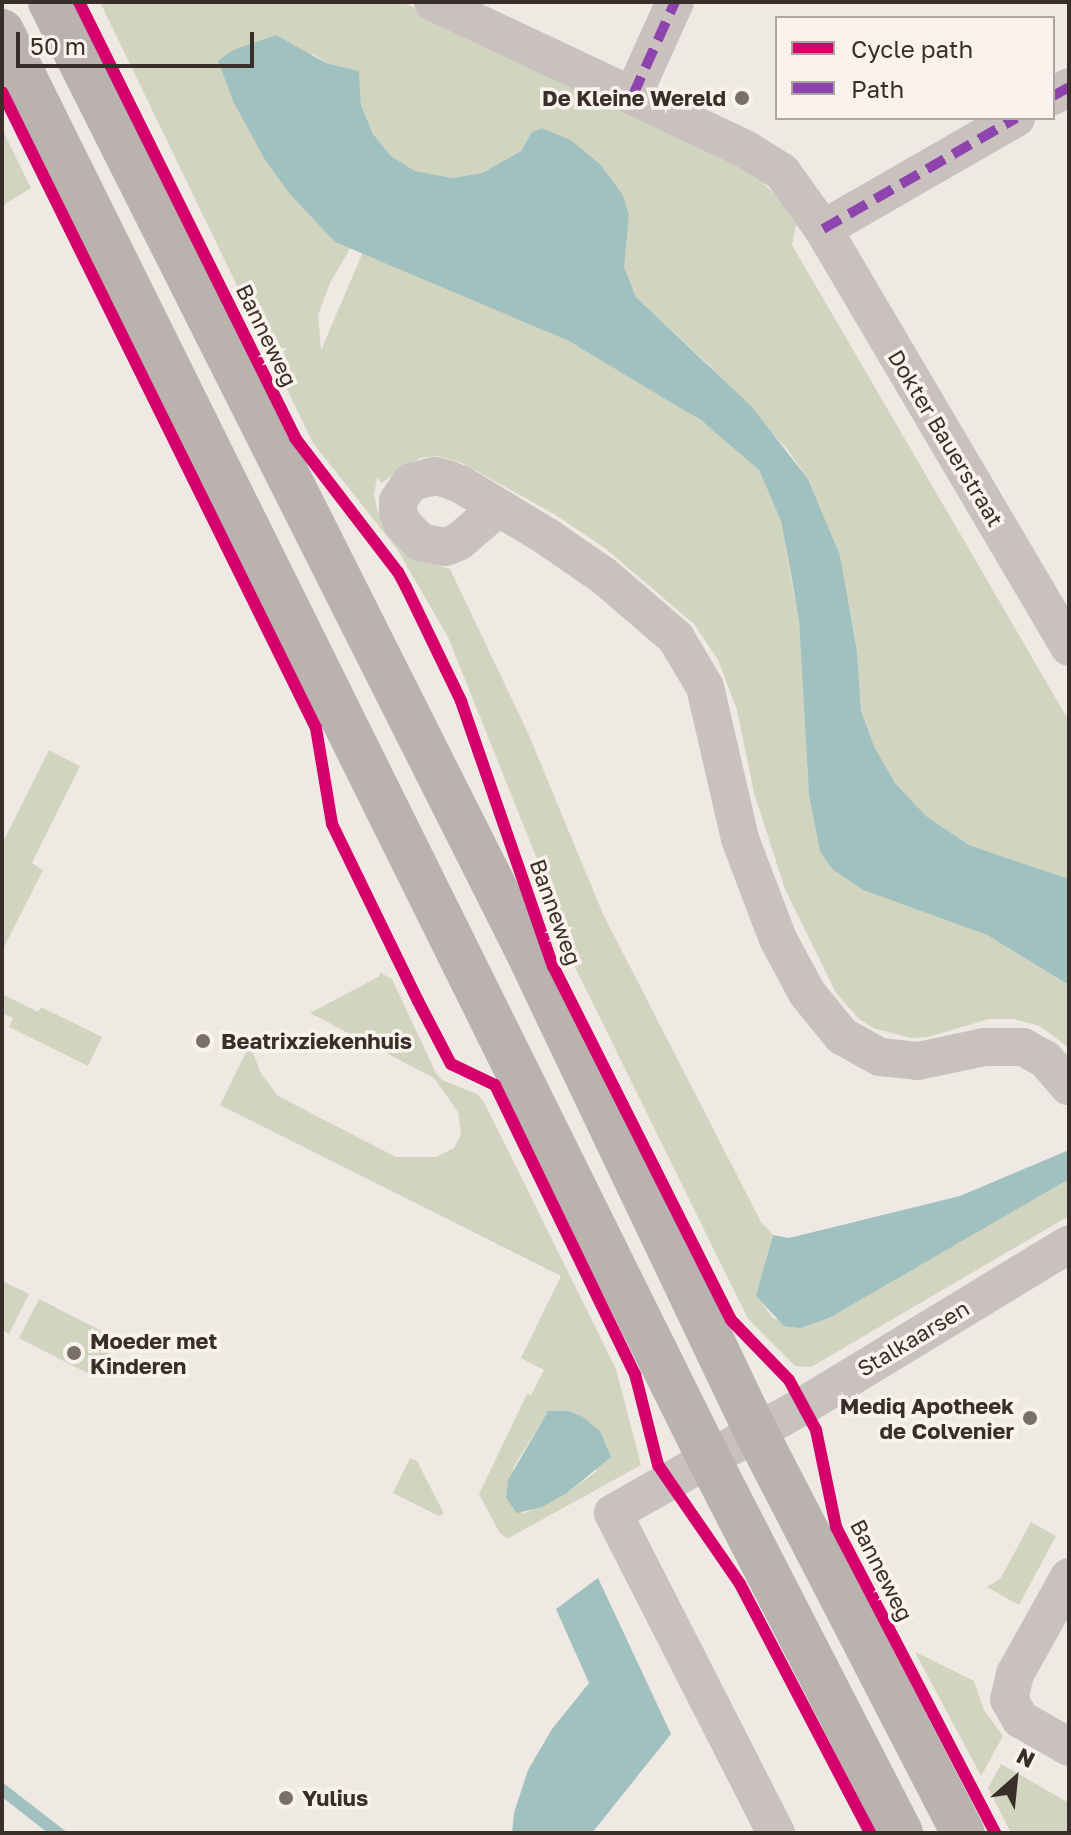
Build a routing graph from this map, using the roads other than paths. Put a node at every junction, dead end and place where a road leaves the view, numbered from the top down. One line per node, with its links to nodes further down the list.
1 (50, 2): 12 (main road, Banneweg)
2 (433, 2): 5 (street, Dokter Bauerstraat)
3 (675, 2): 5 (street)
4 (2, 31): 10 (main road)
5 (633, 95): 7 (street, Dokter Bauerstraat)
6 (1013, 120): 7 (street)
7 (823, 229): 9 (street, Dokter Bauerstraat)
8 (498, 508): 11 (street)
9 (1069, 647)
10 (432, 898): 12 (main road, Banneweg); 15 (main road)
11 (1069, 1086)
12 (608, 1120): 14 (main road, Banneweg)
13 (1069, 1244): 14 (street, Stalkaarsen)
14 (756, 1432): 15 (street); 20 (main road, Banneweg)
15 (709, 1459): 18 (street); 19 (main road)
16 (1069, 1577): 17 (street)
17 (1069, 1747)
18 (776, 1833)
19 (901, 1833)
20 (963, 1833)

